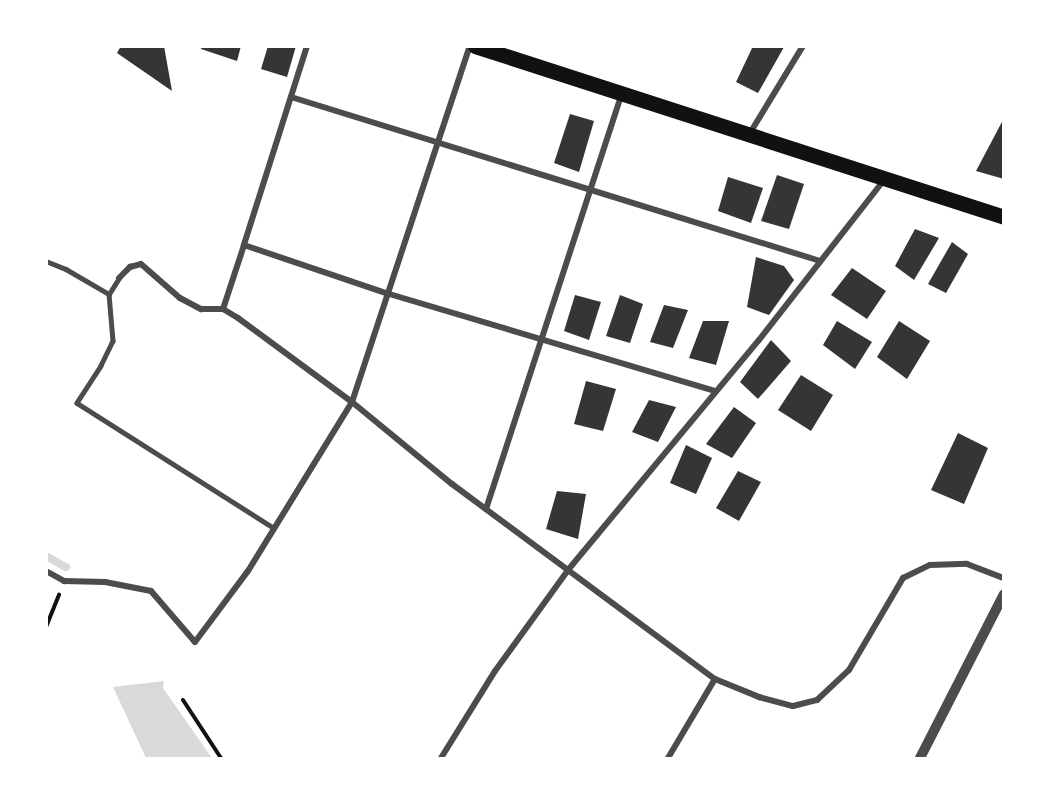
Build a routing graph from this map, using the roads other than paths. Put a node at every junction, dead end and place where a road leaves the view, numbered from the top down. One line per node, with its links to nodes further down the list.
1 (308, 46): 6 (street)
2 (470, 46): 8 (street)
3 (475, 46): 5 (main road)
4 (803, 46): 7 (street)
5 (622, 93): 7 (main road); 10 (street)
6 (291, 97): 8 (street); 12 (street)
7 (750, 133): 9 (main road)
8 (437, 142): 10 (street); 16 (street)
9 (886, 179): 11 (main road); 14 (street)
10 (590, 190): 14 (street); 19 (street)
11 (1004, 217)
12 (244, 245): 16 (street); 18 (street)
13 (46, 261): 17 (lane)
14 (820, 261): 20 (street)
15 (119, 278): 17 (lane); 18 (street)
16 (386, 293): 19 (street); 21 (street)
17 (110, 294): 23 (lane)
18 (223, 309): 21 (street)
19 (542, 338): 20 (street); 22 (street)
20 (714, 391): 24 (street)
21 (352, 402): 22 (street); 23 (street)
22 (486, 509): 24 (street)
23 (274, 528): 25 (street)
24 (568, 570): 28 (street); 29 (street)
25 (46, 571)
26 (1004, 578): 28 (street)
27 (1004, 594): 31 (street)
28 (715, 679): 30 (street)
29 (441, 759)
30 (668, 759)
31 (920, 759)

